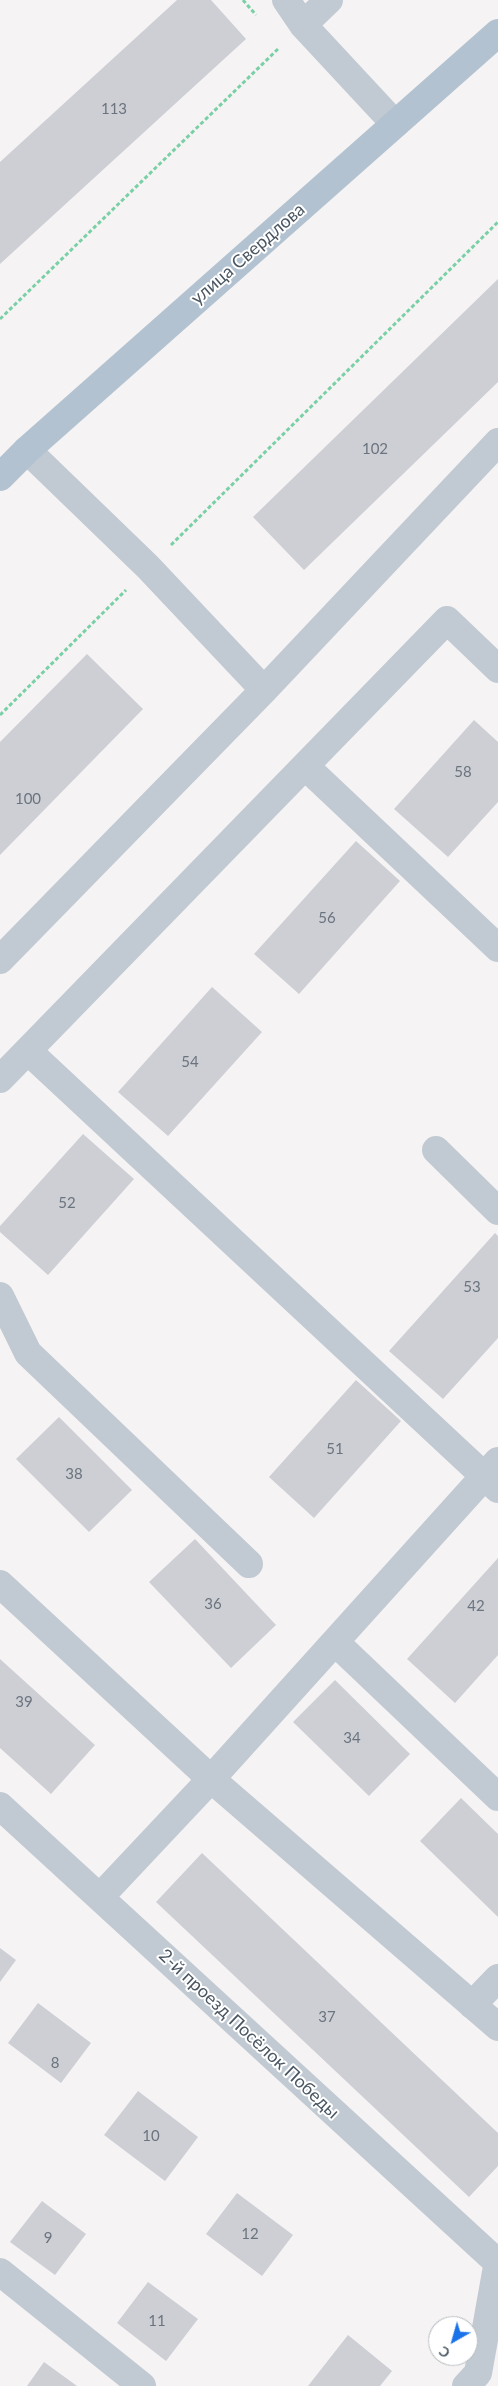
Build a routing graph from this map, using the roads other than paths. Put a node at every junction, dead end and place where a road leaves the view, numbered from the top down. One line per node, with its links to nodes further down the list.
1 (286, 0): 3 (street)
2 (329, 0): 3 (street)
3 (303, 25): 5 (street)
4 (495, 40): 5 (main road, улица Свердлова)
5 (395, 124): 7 (main road, улица Свердлова)
6 (498, 442): 10 (street)
7 (26, 450): 8 (main road, улица Свердлова); 10 (street)
8 (0, 476)
9 (498, 669): 11 (street)
10 (264, 690): 13 (street)
11 (305, 766): 12 (street); 14 (street)
12 (498, 948)
13 (0, 960)
14 (28, 1051): 15 (street); 20 (street)
15 (0, 1079)
16 (436, 1150): 17 (street)
17 (498, 1210)
18 (0, 1296): 21 (street)
19 (498, 1461): 23 (street)
20 (498, 1489)
21 (249, 1564)
22 (0, 1584): 24 (street)
23 (334, 1642): 24 (street); 25 (street)
24 (211, 1779): 27 (street); 29 (street)
25 (498, 1797)
26 (0, 1806): 27 (street, 2-й проезд Посёлок Победы)
27 (100, 1898): 31 (street, 2-й проезд Посёлок Победы)
28 (498, 1978): 29 (street)
29 (472, 2005): 30 (street)
30 (498, 2027)
31 (498, 2261): 34 (street)
32 (0, 2272): 33 (street)
33 (142, 2386)
34 (466, 2386)

